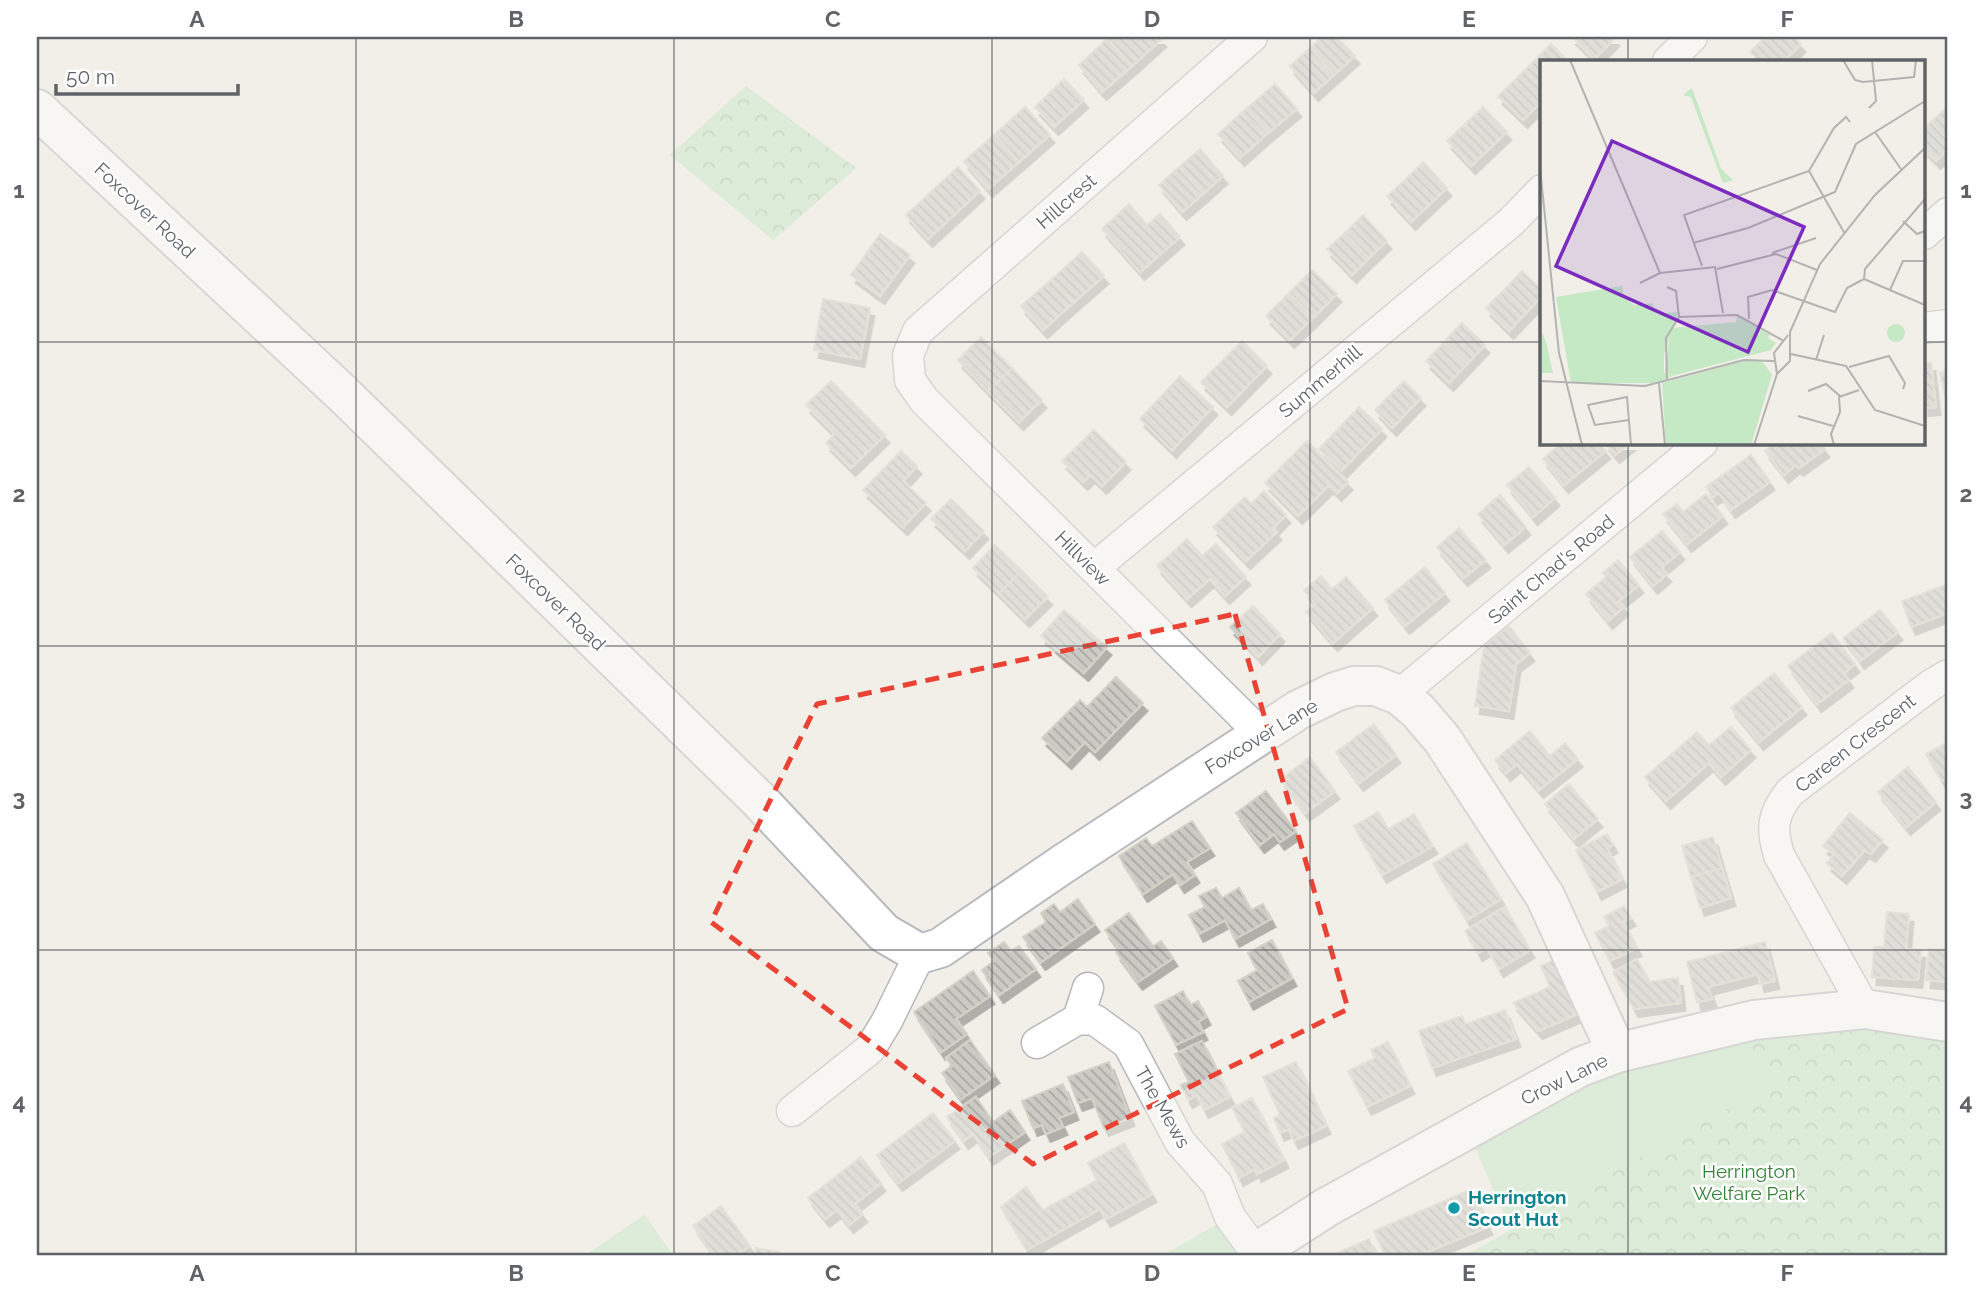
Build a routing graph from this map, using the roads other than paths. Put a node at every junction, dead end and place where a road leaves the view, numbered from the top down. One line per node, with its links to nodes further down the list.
1 (1252, 37): 10 (street, Hillcrest)
2 (1692, 37): 3 (street)
3 (1669, 60)
4 (37, 109): 16 (street, Foxcover Road)
5 (1540, 192): 12 (street, Summerhill)
6 (1948, 213): 7 (street)
7 (1926, 232)
8 (1948, 325): 9 (street)
9 (1926, 328)
10 (910, 380): 12 (street, Hillview)
11 (1701, 444): 14 (street, Saint Chad's Road)
12 (1094, 568): 15 (street, Hillview)
13 (1948, 675): 18 (street, Careen Crescent)
14 (1399, 695): 15 (street, Foxcover Lane); 22 (street, Foxcover Lane)
15 (1260, 733): 16 (street, Foxcover Lane)
16 (920, 954): 23 (street)
17 (1088, 988): 19 (street)
18 (1865, 1009): 20 (street, Crow Lane); 22 (street, Crow Lane)
19 (1078, 1019): 21 (street); 24 (street, The Mews)
20 (1948, 1022)
21 (1037, 1043)
22 (1617, 1053): 24 (street, Crow Lane)
23 (792, 1111)
24 (1258, 1255)

